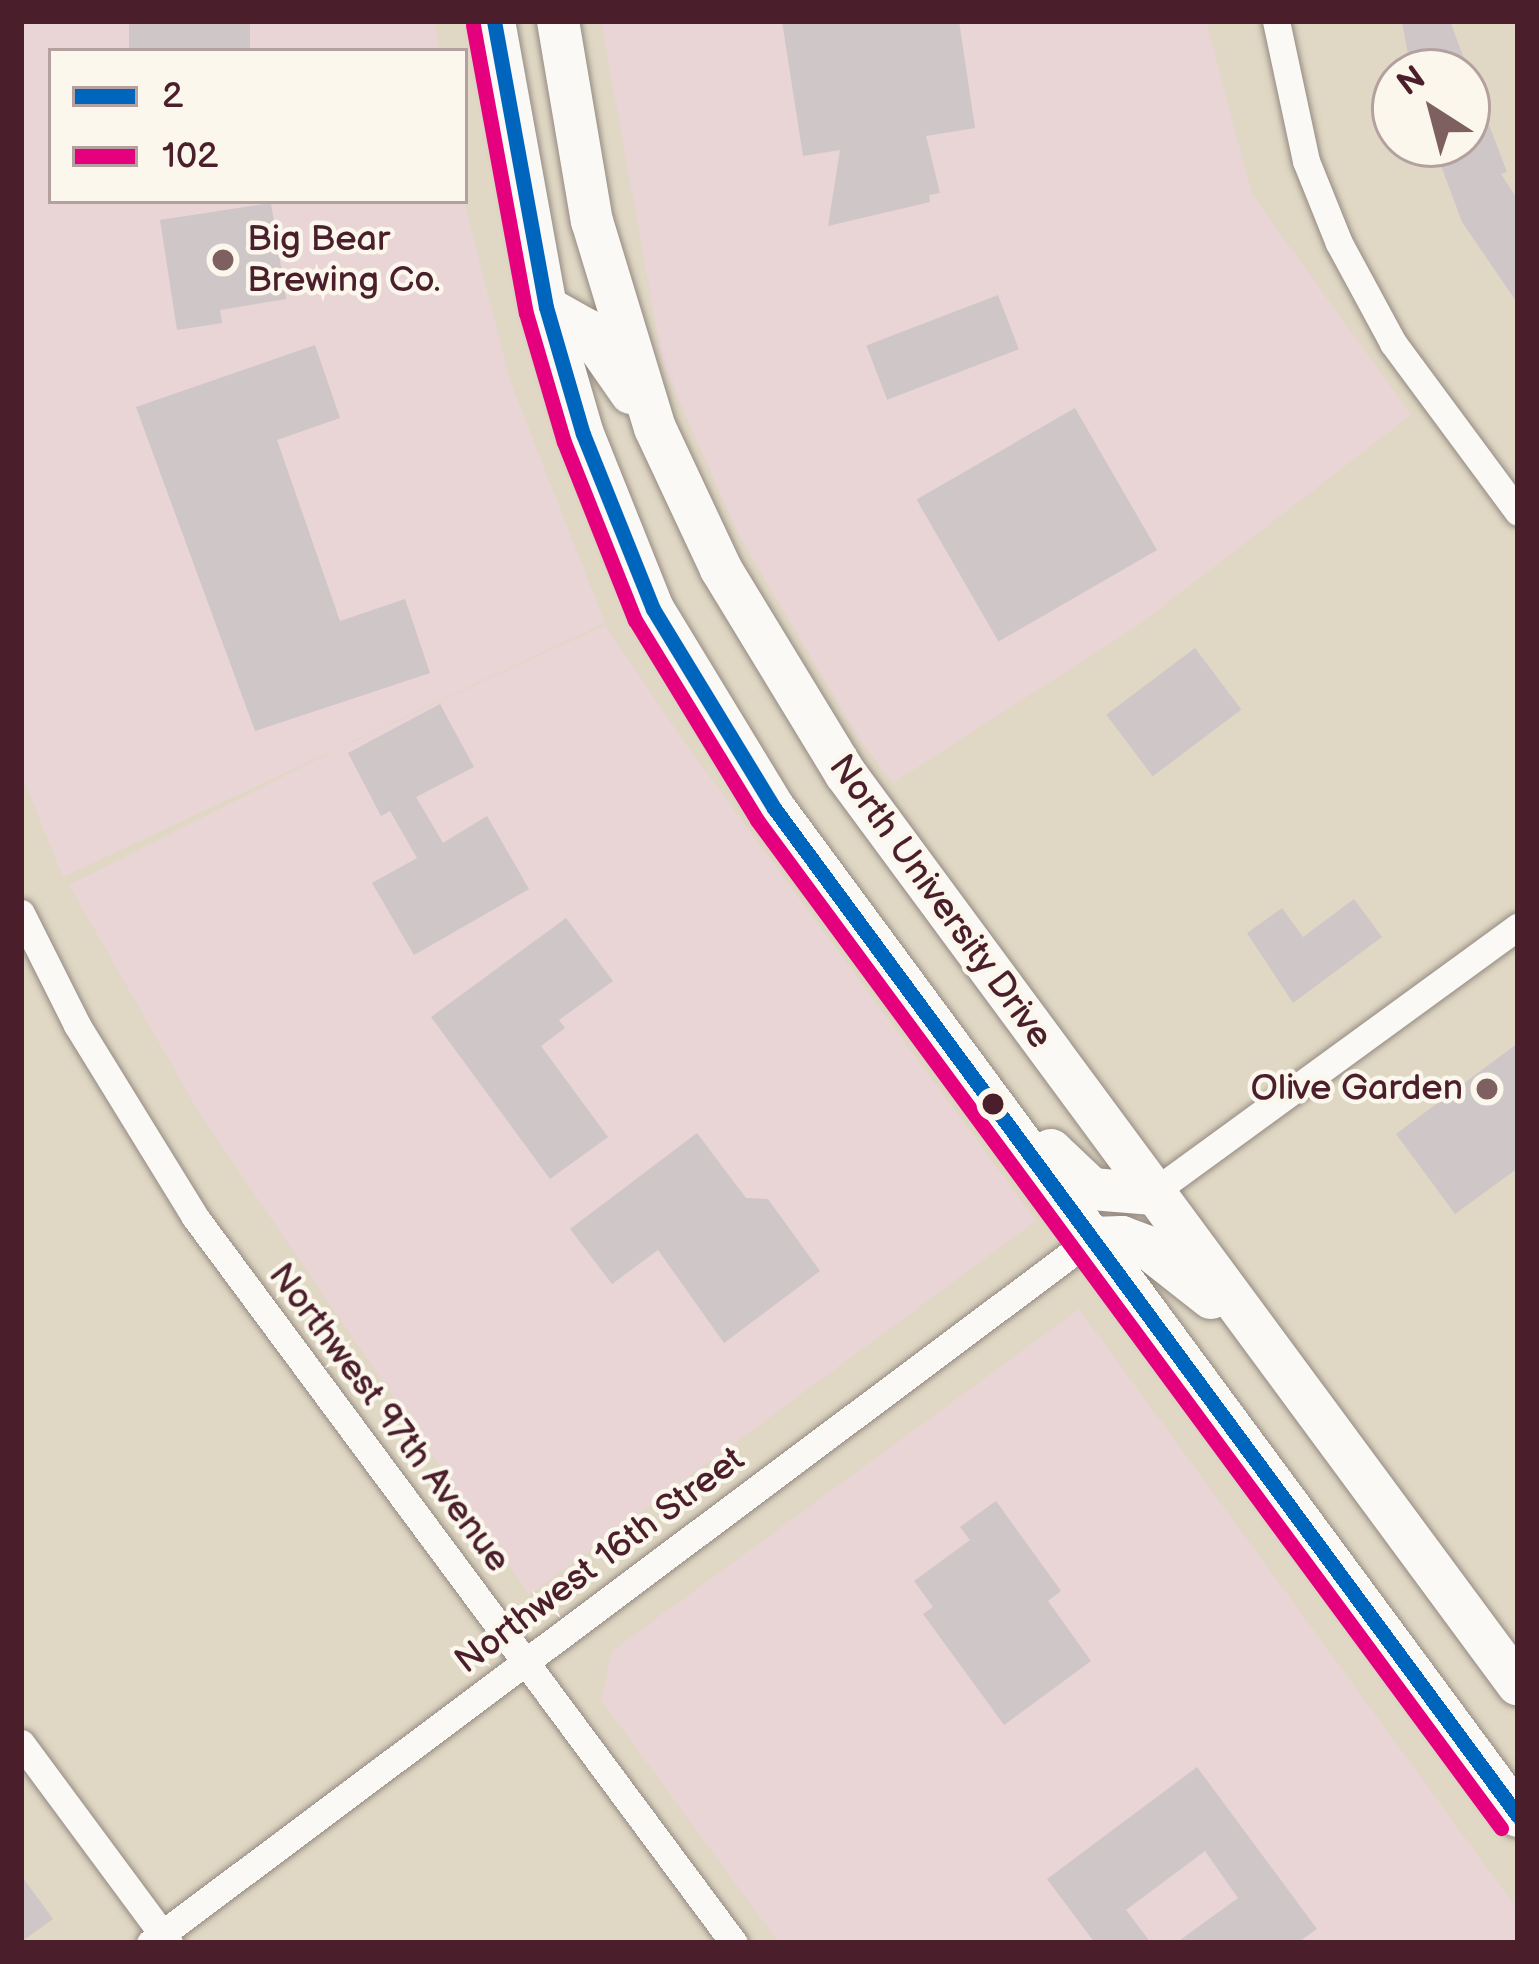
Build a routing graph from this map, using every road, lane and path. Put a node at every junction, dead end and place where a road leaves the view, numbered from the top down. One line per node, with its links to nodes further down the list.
1 (494, 21): 4 (main road)
2 (558, 21): 5 (main road, North University Drive)
3 (1276, 21): 8 (street)
4 (513, 128): 5 (main road); 6 (main road)
5 (615, 295): 7 (main road, North University Drive)
6 (546, 307): 7 (main road); 11 (main road)
7 (655, 428): 12 (main road, North University Drive)
8 (1518, 512)
9 (21, 913): 15 (street, Northwest 97th Avenue)
10 (1518, 926): 12 (street)
11 (968, 1070): 12 (main road); 13 (main road)
12 (1151, 1194): 14 (main road, North University Drive)
13 (1092, 1238): 14 (main road); 15 (street, Northwest 16th Street); 18 (main road)
14 (1254, 1332): 16 (main road, North University Drive)
15 (525, 1662): 19 (street, Northwest 16th Street); 20 (street, Northwest 97th Avenue)
16 (1518, 1685)
17 (21, 1743): 19 (street)
18 (1518, 1816)
19 (160, 1940)
20 (734, 1943)

